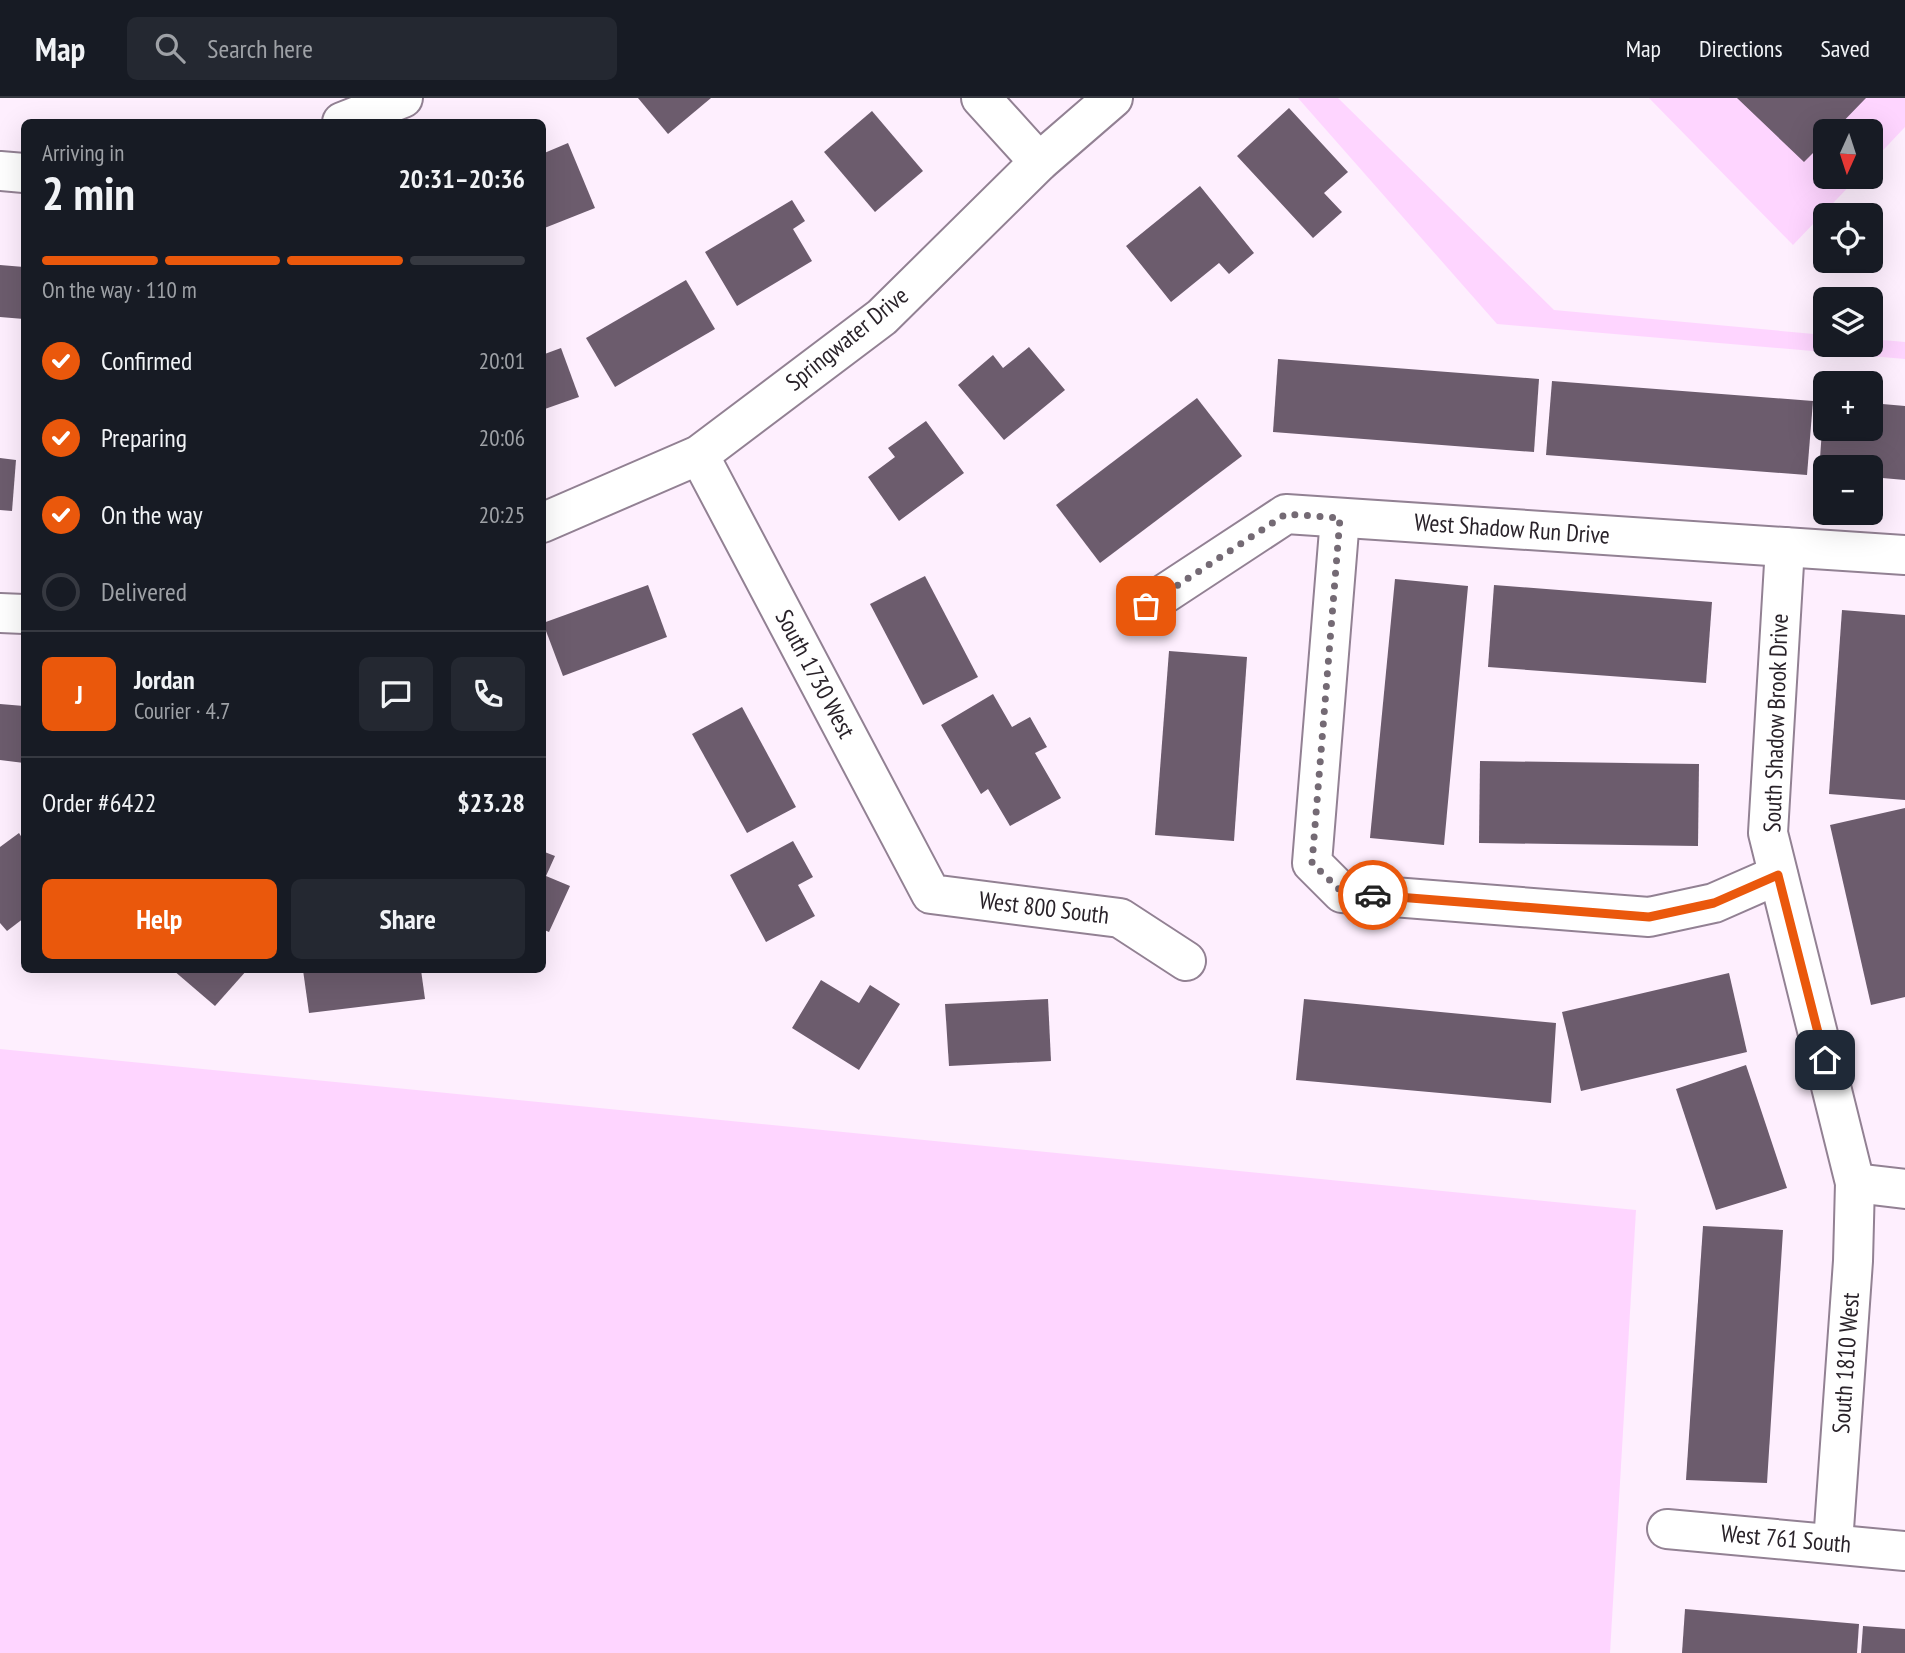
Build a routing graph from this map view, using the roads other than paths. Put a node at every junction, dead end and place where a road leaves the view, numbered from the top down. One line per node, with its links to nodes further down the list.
1 (981, 98): 3 (street)
2 (1113, 98): 3 (street, Springwater Drive)
3 (1038, 162): 6 (street, Springwater Drive)
4 (0, 171): 5 (street)
5 (21, 173)
6 (699, 455): 8 (street, Springwater Drive); 15 (street, South 1730 West)
7 (1340, 518): 9 (street, West Shadow Run Drive); 11 (street, West Shadow Run Drive); 14 (street)
8 (546, 521)
9 (1785, 547): 10 (street, West Shadow Run Drive); 14 (street, South Shadow Brook Drive)
10 (1905, 555)
11 (1146, 606)
12 (0, 613): 13 (street)
13 (21, 614)
14 (1778, 875): 17 (street, South Shadow Brook Drive)
15 (931, 894): 16 (street, West 800 South)
16 (1186, 961)
17 (1855, 1183): 18 (street); 20 (street, South 1810 West)
18 (1905, 1189)
19 (1667, 1529): 20 (street, West 761 South)
20 (1833, 1543): 21 (street, West 761 South)
21 (1905, 1551)

